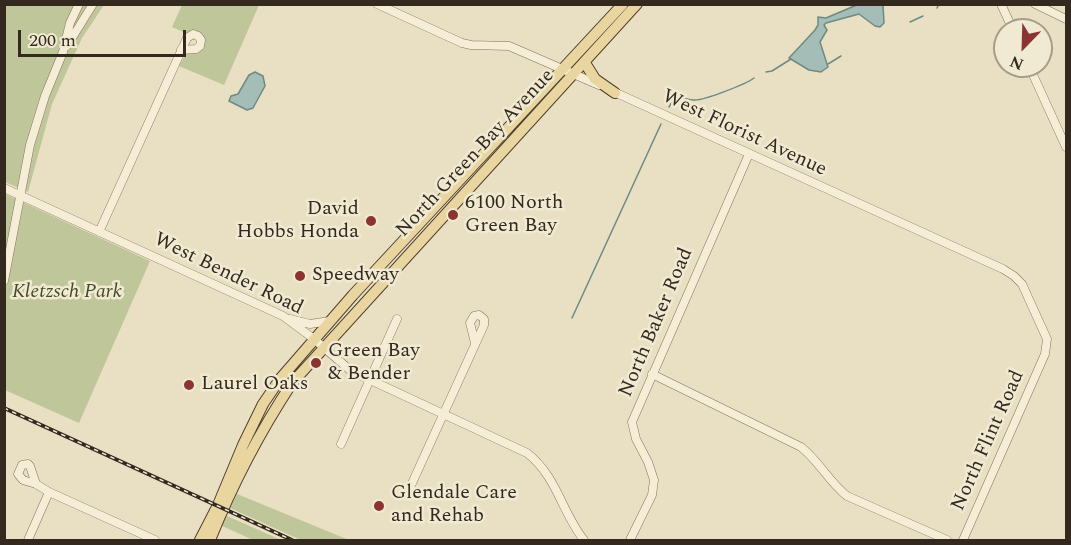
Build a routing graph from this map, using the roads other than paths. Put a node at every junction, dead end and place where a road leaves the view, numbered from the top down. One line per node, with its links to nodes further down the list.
1 (79, 4): 13 (street)
2 (93, 4): 13 (street)
3 (377, 4): 15 (street, West Florist Avenue)
4 (623, 4): 15 (main road, North Green Bay Avenue)
5 (637, 4): 14 (main road, North Green Bay Avenue)
6 (1001, 4): 10 (street)
7 (1035, 4): 9 (street)
8 (1061, 4): 9 (street)
9 (1057, 14): 11 (street)
10 (1007, 18)
11 (1066, 18)
12 (181, 51): 27 (street)
13 (63, 52): 26 (street)
14 (585, 63): 16 (main road, North Green Bay Avenue); 18 (main road)
15 (563, 69): 16 (street, West Florist Avenue); 19 (main road, North Green Bay Avenue)
16 (575, 74): 18 (street, West Florist Avenue); 21 (main road, North Green Bay Avenue)
17 (1034, 78): 23 (street)
18 (615, 93): 24 (street, West Florist Avenue)
19 (524, 109): 20 (main road, North Green Bay Avenue); 21 (main road)
20 (516, 118): 22 (main road); 31 (main road, North Green Bay Avenue)
21 (534, 118): 22 (main road, North Green Bay Avenue)
22 (526, 127): 34 (main road, North Green Bay Avenue)
23 (1066, 147)
24 (749, 154): 35 (street, West Florist Avenue); 36 (street, North Baker Road)
25 (4, 188): 26 (street, West Bender Road)
26 (19, 195): 27 (street, West Bender Road); 28 (street)
27 (99, 232): 29 (street, West Bender Road)
28 (4, 280)
29 (283, 316): 31 (street); 32 (street, West Bender Road)
30 (397, 319): 37 (street)
31 (330, 321): 32 (main road, North Green Bay Avenue)
32 (314, 339): 34 (street, West Bender Road); 45 (main road, North Green Bay Avenue)
33 (475, 343): 38 (street)
34 (324, 347): 37 (street, West Bender Road); 46 (main road, North Green Bay Avenue)
35 (1045, 354): 50 (street, North Flint Road)
36 (652, 374): 48 (street, North Baker Road); 49 (street)
37 (369, 380): 38 (street, West Bender Road); 39 (street)
38 (443, 413): 42 (street); 47 (street, West Bender Road)
39 (341, 444)
40 (36, 484): 41 (street)
41 (49, 492): 43 (street); 44 (street)
42 (408, 492)
43 (28, 540)
44 (155, 540)
45 (200, 540)
46 (210, 540)
47 (584, 540)
48 (630, 540)
49 (946, 540)
50 (963, 540)

